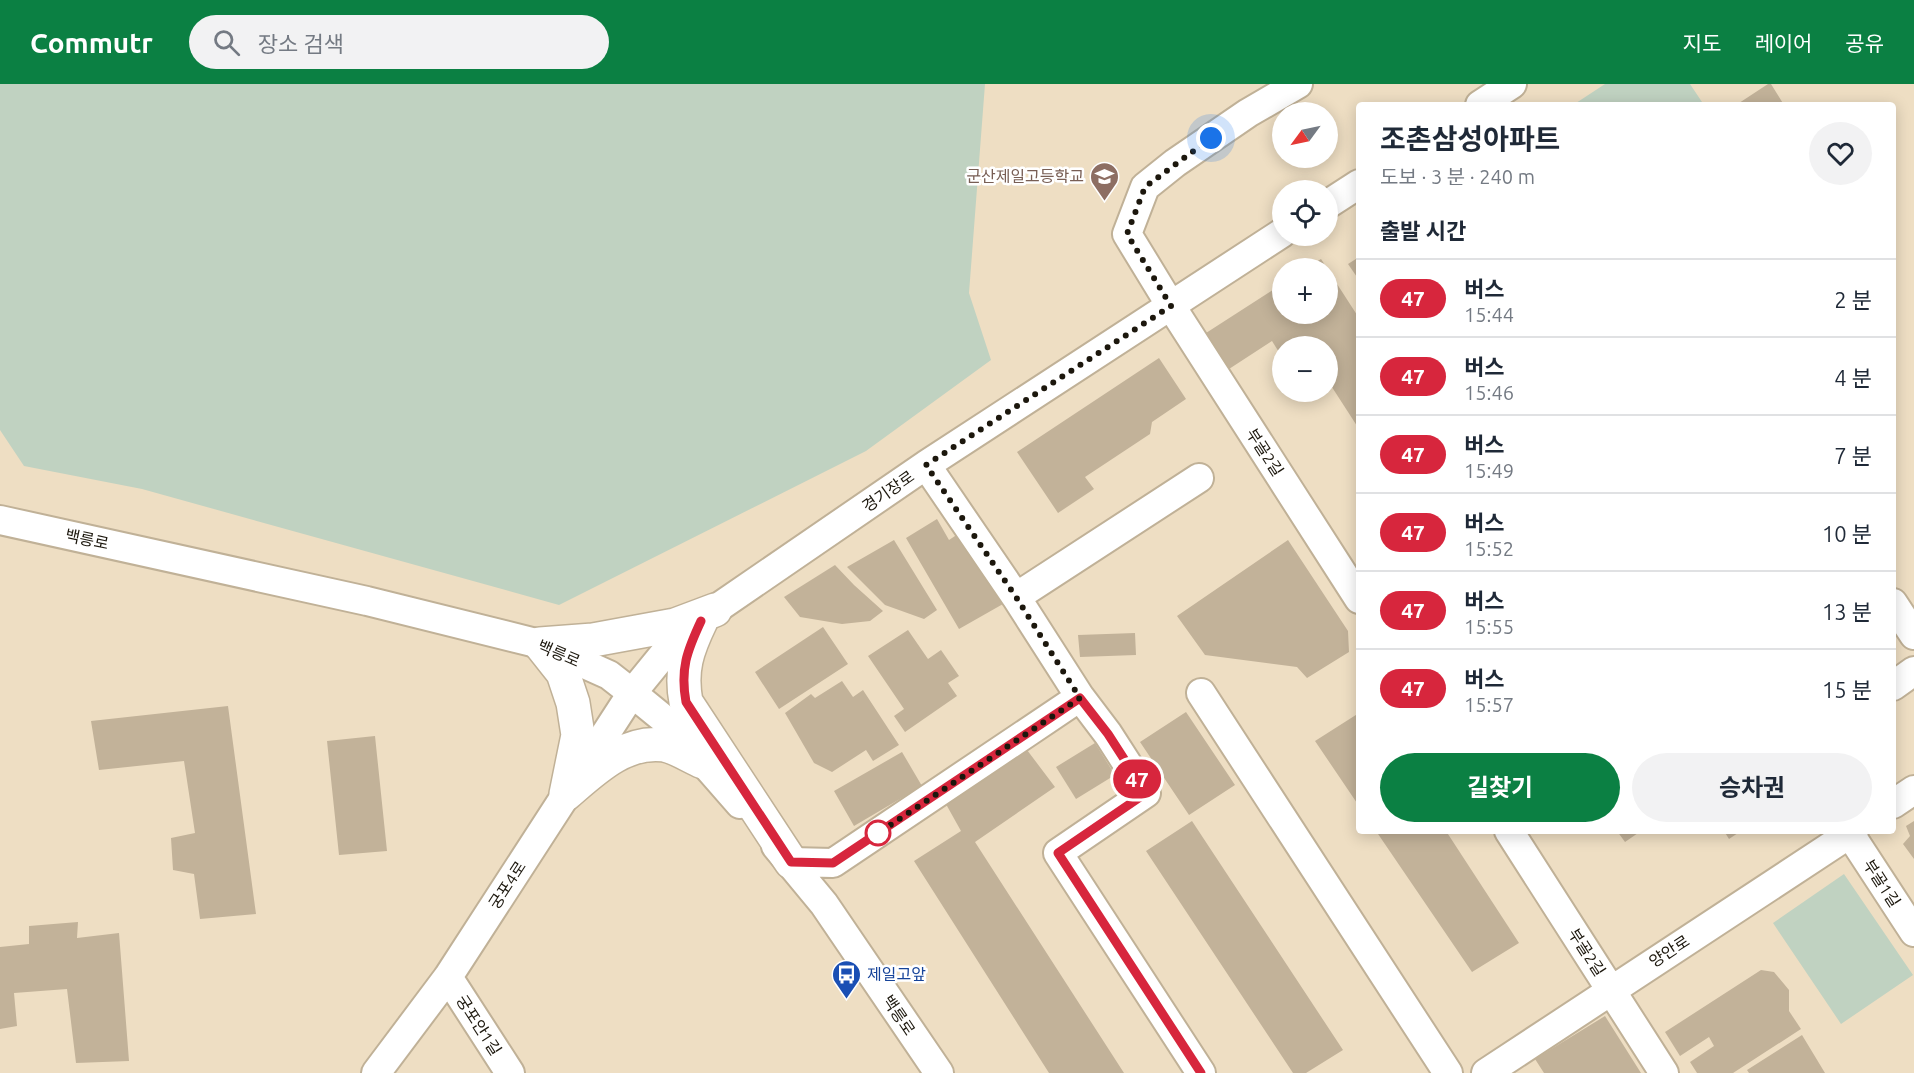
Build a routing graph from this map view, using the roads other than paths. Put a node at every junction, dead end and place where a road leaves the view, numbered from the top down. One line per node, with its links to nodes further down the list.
1 (1298, 84): 7 (street, 부골2길)
2 (1512, 84): 3 (street)
3 (1485, 102)
4 (1356, 186): 5 (street)
5 (1338, 198)
6 (1272, 240): 7 (street, 경기장로)
7 (1171, 306): 8 (street, 경기장로); 11 (street, 부골2길)
8 (926, 465): 12 (street); 14 (street, 경기장로)
9 (1199, 478): 12 (street)
10 (0, 520): 16 (street, 백릉로)
11 (1356, 594)
12 (1016, 597): 21 (street)
13 (1896, 608): 15 (street)
14 (709, 615): 16 (main road); 19 (street, 경기장로); 29 (main road)
15 (1914, 635)
16 (540, 644): 19 (street, 백릉로); 24 (main road)
17 (1914, 672): 18 (street)
18 (1896, 684)
19 (632, 693): 22 (street, 백릉로); 24 (street, 궁포4로)
20 (1201, 693): 37 (street)
21 (1080, 698): 29 (street); 36 (street)
22 (703, 762): 24 (main road); 29 (street, 백릉로)
23 (1914, 789): 25 (street)
24 (566, 794): 31 (street, 궁포4로)
25 (1896, 802)
26 (1511, 834): 32 (street, 부골2길)
27 (1847, 834): 32 (street, 양안로)
28 (1851, 834): 30 (street, 부골1길)
29 (791, 862): 35 (street, 백릉로)
30 (1914, 932)
31 (448, 977): 33 (street, 궁포4로); 34 (street, 궁포안1길)
32 (1611, 989): 38 (street, 양안로); 39 (street, 부골2길)
33 (376, 1073)
34 (510, 1073)
35 (939, 1073)
36 (1201, 1073)
37 (1448, 1073)
38 (1486, 1073)
39 (1664, 1073)

